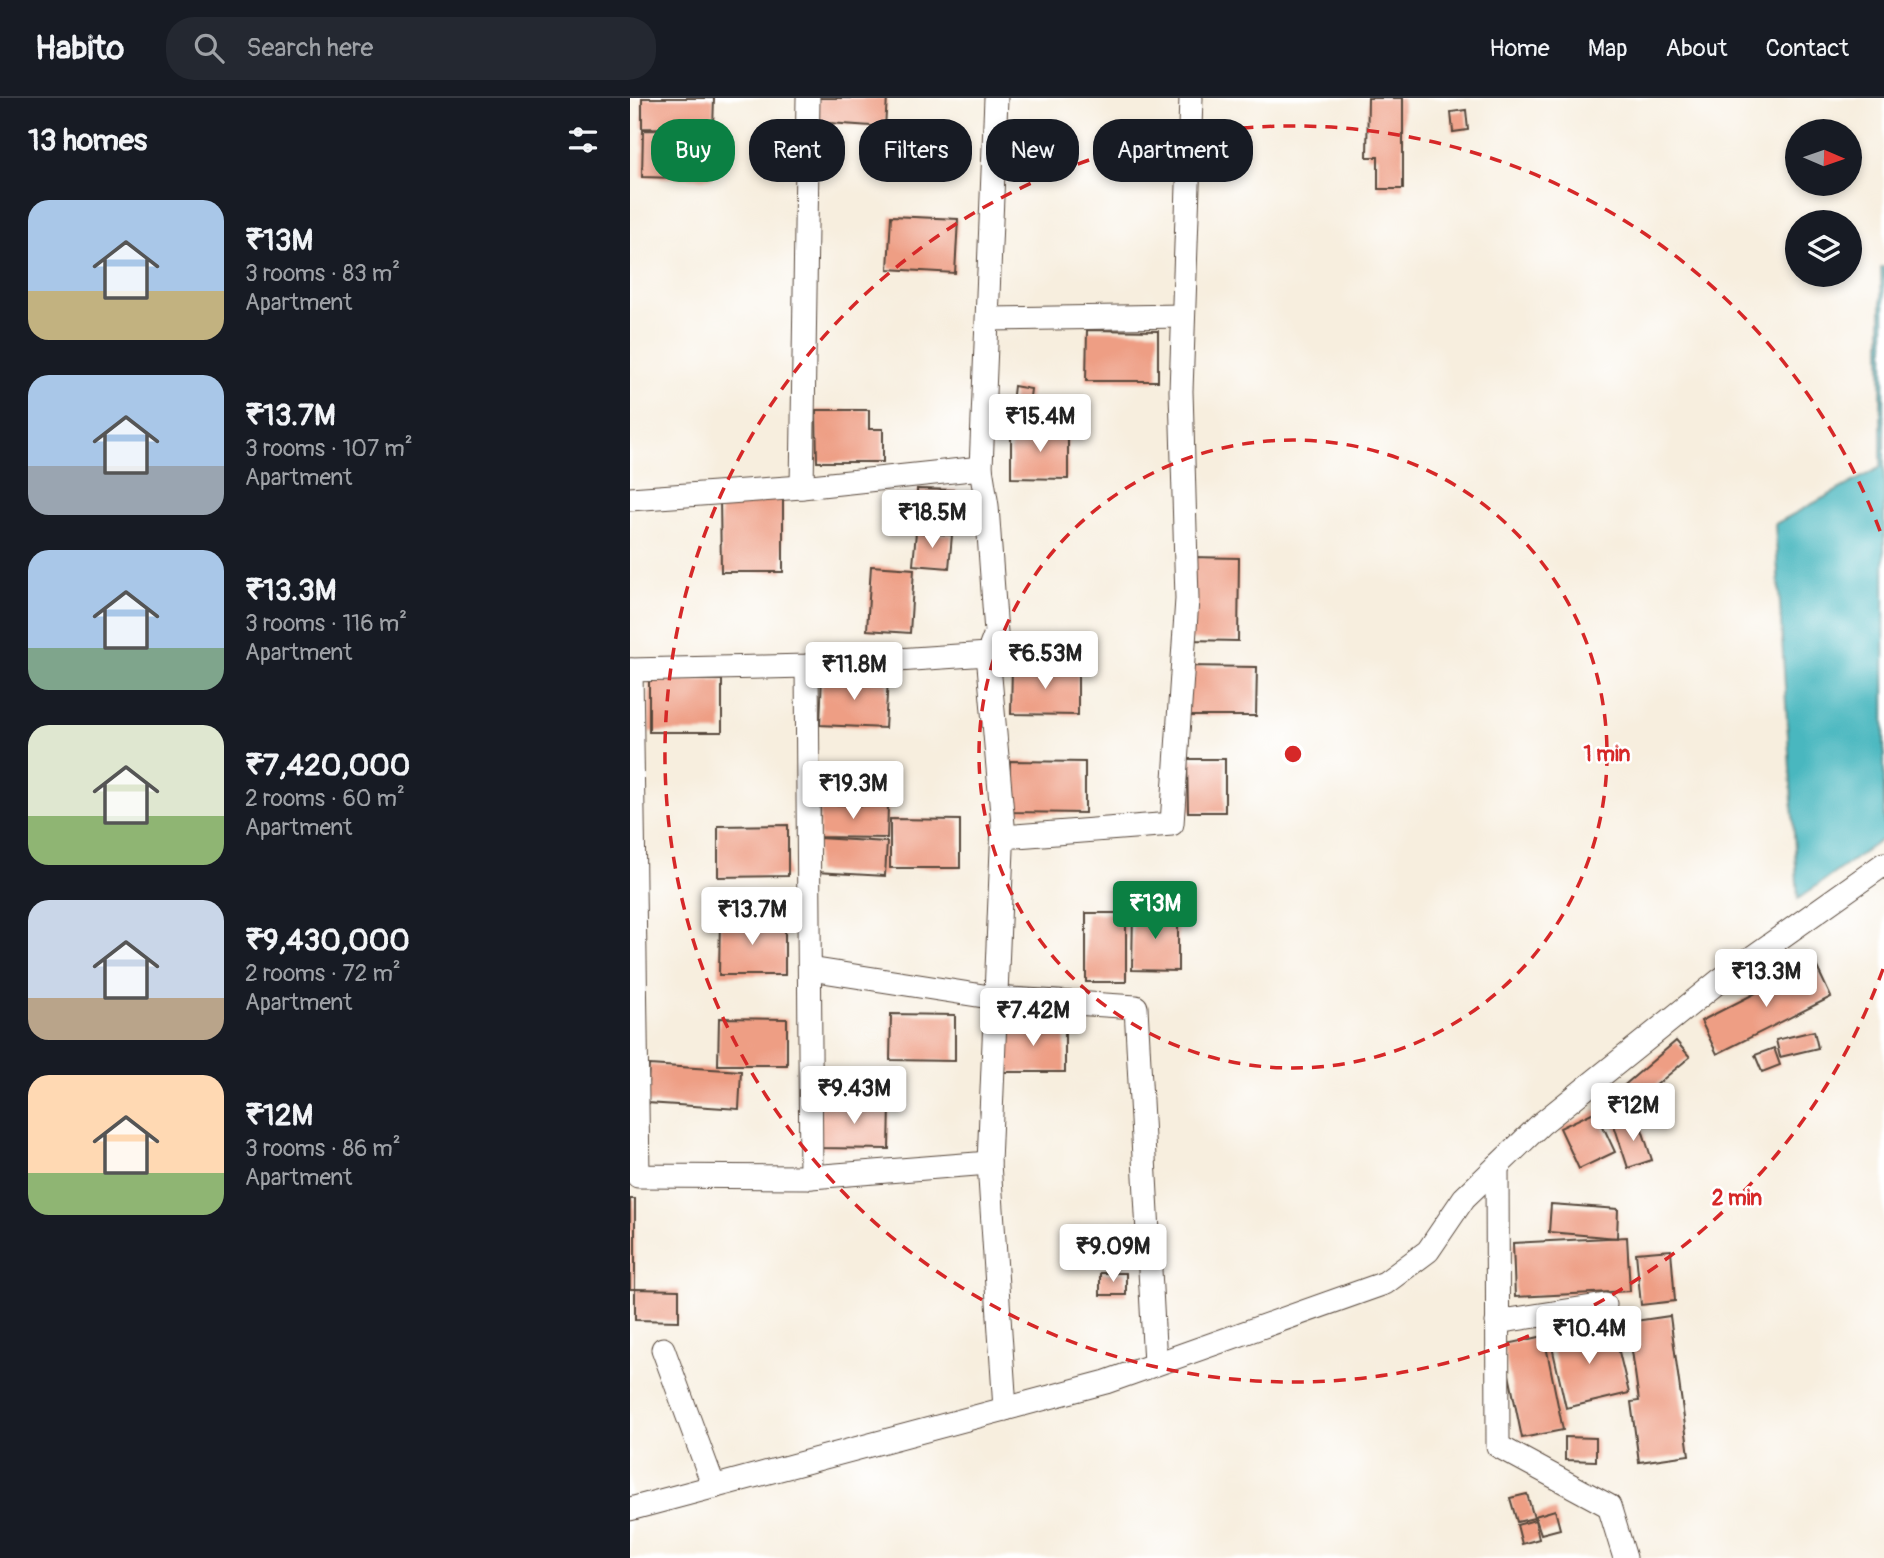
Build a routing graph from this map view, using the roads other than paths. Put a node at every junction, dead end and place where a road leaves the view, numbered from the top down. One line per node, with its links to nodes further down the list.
1 (808, 98): 7 (street)
2 (996, 98): 5 (street)
3 (1191, 98): 4 (street)
4 (1183, 316): 5 (street); 12 (street)
5 (988, 319): 6 (street)
6 (981, 468): 7 (street); 9 (street)
7 (803, 487): 8 (street)
8 (630, 499)
9 (988, 654): 10 (street); 12 (street)
10 (807, 666): 11 (street); 14 (street)
11 (630, 670): 18 (street)
12 (1003, 837): 15 (street)
13 (1884, 864): 17 (street)
14 (810, 969): 15 (street); 18 (street)
15 (996, 998): 16 (street); 22 (street)
16 (989, 1163): 18 (street); 23 (street)
17 (1497, 1166): 20 (street); 22 (street)
18 (811, 1177)
19 (1605, 1305): 20 (street)
20 (1497, 1322): 26 (street)
21 (663, 1349): 24 (street)
22 (1155, 1364): 23 (street)
23 (1006, 1409): 24 (street)
24 (714, 1487): 25 (street)
25 (630, 1509)
26 (1625, 1558)

